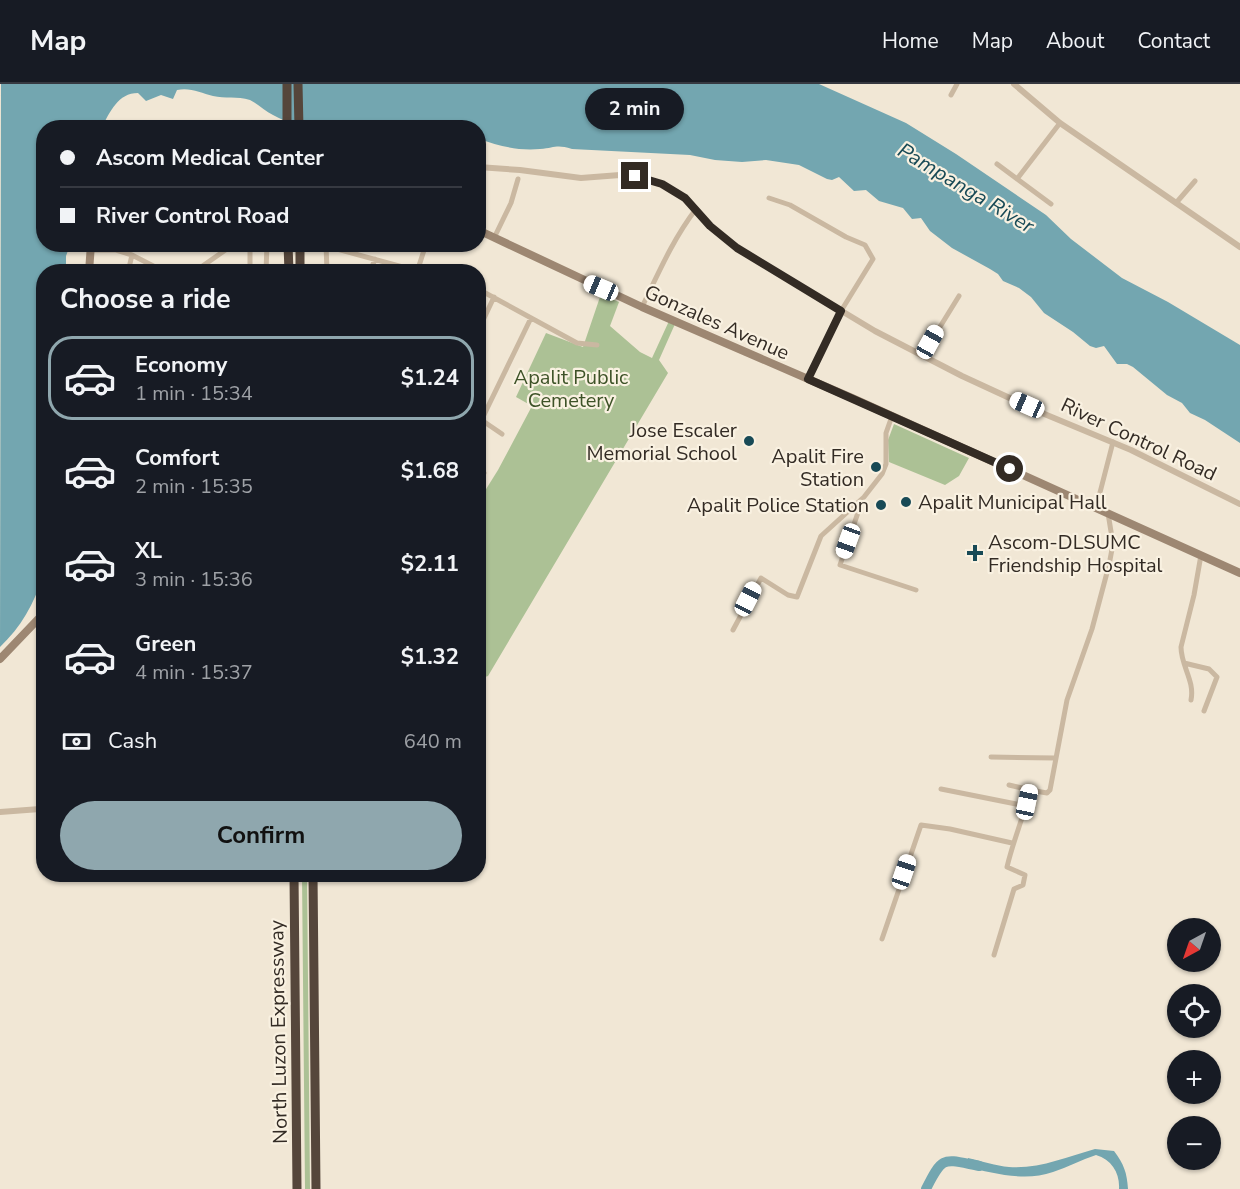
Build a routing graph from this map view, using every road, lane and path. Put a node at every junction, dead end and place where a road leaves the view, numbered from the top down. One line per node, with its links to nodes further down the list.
1 (287, 84): 6 (highway)
2 (298, 84): 7 (highway)
3 (957, 84): 5 (street)
4 (1014, 84): 8 (street)
5 (951, 95)
6 (287, 120)
7 (299, 120)
8 (1060, 123): 12 (street); 15 (street)
9 (997, 164): 12 (street)
10 (486, 167): 17 (street, River Control Road)
11 (518, 179): 19 (street)
12 (1017, 179): 16 (street)
13 (1195, 181): 15 (street)
14 (769, 198): 35 (street)
15 (1176, 203): 20 (street)
16 (1051, 204)
17 (696, 209): 34 (street); 35 (street, River Control Road)
18 (486, 234): 19 (main road, Gonzales Avenue)
19 (494, 238): 34 (main road, Gonzales Avenue)
20 (1240, 247)
21 (122, 252): 24 (street)
22 (223, 252): 28 (street)
23 (349, 252): 25 (street)
24 (132, 255): 26 (street); 27 (street)
25 (375, 260): 29 (street); 30 (street)
26 (130, 264)
27 (149, 264)
28 (205, 264)
29 (373, 264)
30 (391, 264)
31 (486, 293): 33 (street)
32 (959, 296): 39 (street)
33 (494, 297): 36 (street); 37 (street)
34 (642, 307): 40 (main road, Gonzales Avenue)
35 (841, 311): 39 (street, River Control Road); 40 (street)
36 (486, 314)
37 (531, 318): 38 (street); 41 (street)
38 (597, 345)
39 (922, 356): 45 (street, River Control Road)
40 (808, 379): 42 (main road, Gonzales Avenue)
41 (486, 408)
42 (892, 416): 46 (street); 48 (main road, Gonzales Avenue)
43 (486, 424): 44 (street)
44 (502, 434)
45 (1113, 442): 47 (street, River Control Road); 48 (street)
46 (864, 497): 52 (street); 54 (street)
47 (1240, 504)
48 (1096, 508): 49 (main road, Gonzales Avenue)
49 (1107, 513): 50 (main road, Gonzales Avenue); 60 (street)
50 (1201, 555): 51 (main road, Gonzales Avenue); 56 (street)
51 (1240, 573)
52 (916, 590)
53 (36, 621): 55 (main road)
54 (733, 630)
55 (0, 659)
56 (1184, 663): 57 (street); 58 (street)
57 (1191, 700)
58 (1204, 711)
59 (991, 757): 60 (street)
60 (1055, 758): 63 (street)
61 (1008, 785): 63 (street)
62 (941, 789): 64 (street)
63 (1030, 790): 64 (street)
64 (1026, 806): 67 (street)
65 (36, 808): 66 (street)
66 (0, 812)
67 (1012, 843): 70 (street); 71 (street)
68 (294, 882): 72 (highway, North Luzon Expressway)
69 (313, 882): 73 (highway, North Luzon Expressway)
70 (882, 939)
71 (994, 955)
72 (297, 1189)
73 (316, 1189)

